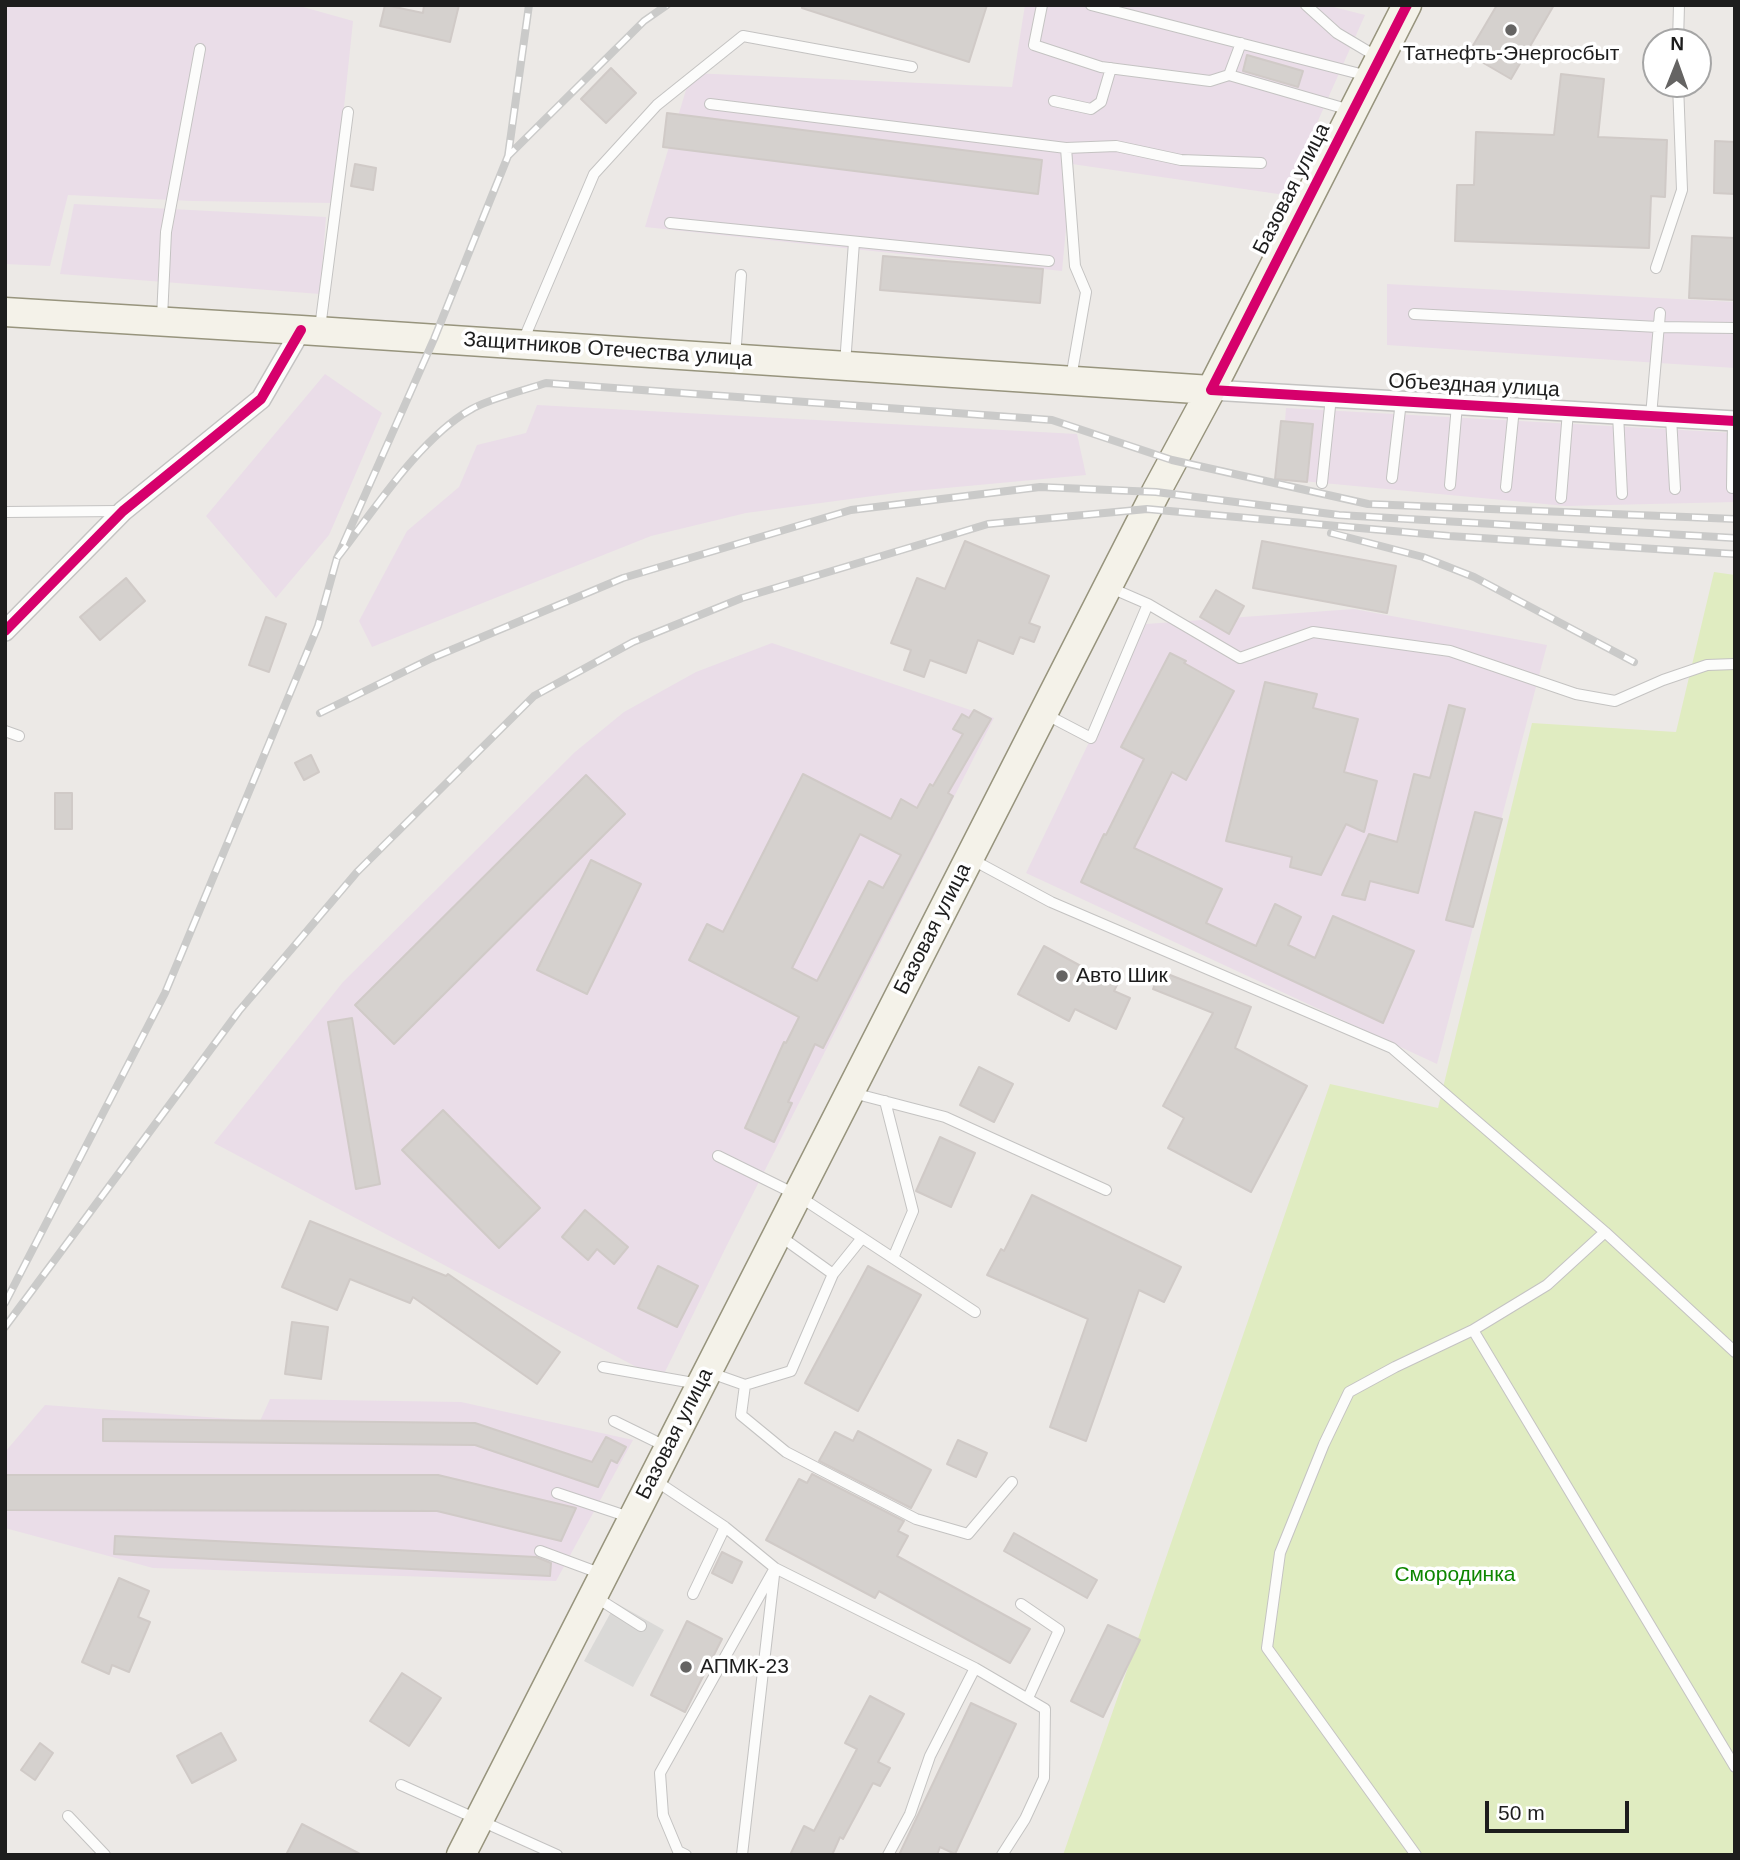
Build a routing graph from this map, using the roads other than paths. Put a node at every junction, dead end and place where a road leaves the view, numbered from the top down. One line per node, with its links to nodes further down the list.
1 (1042, 5): 10 (lane)
2 (1091, 5): 7 (lane)
3 (1306, 5): 11 (lane)
4 (1407, 5): 11 (main road, Базовая улица)
5 (1679, 5): 6 (lane)
6 (1678, 28)
7 (1241, 43): 11 (lane); 12 (lane)
8 (200, 49): 28 (lane)
9 (912, 67): 32 (lane)
10 (1111, 68): 12 (lane); 14 (lane)
11 (1375, 68): 16 (main road, Базовая улица)
12 (1229, 75): 16 (lane)
13 (1679, 98): 23 (lane)
14 (1054, 102)
15 (710, 104): 18 (lane)
16 (1353, 111): 36 (main road, Базовая улица)
17 (348, 112): 31 (lane)
18 (1066, 148): 19 (lane); 35 (lane)
19 (1261, 163)
20 (670, 223): 21 (lane)
21 (854, 242): 22 (lane); 34 (lane)
22 (1049, 261)
23 (1656, 268)
24 (741, 275): 33 (lane)
25 (5, 312): 28 (main road, Защитников Отечества улица)
26 (1660, 313): 29 (lane)
27 (1414, 314): 29 (lane)
28 (162, 321): 31 (main road, Защитников Отечества улица)
29 (1658, 327): 30 (lane); 43 (lane)
30 (1735, 328)
31 (310, 331): 32 (main road, Защитников Отечества улица); 53 (street)
32 (522, 344): 33 (main road, Защитников Отечества улица)
33 (734, 358): 34 (main road, Защитников Отечества улица)
34 (844, 366): 35 (main road, Защитников Отечества улица)
35 (1070, 381): 36 (main road, Защитников Отечества улица)
36 (1211, 390): 37 (street, Объездная улица); 55 (main road, Базовая улица)
37 (1331, 397): 38 (street, Объездная улица); 46 (lane)
38 (1401, 401): 39 (street, Объездная улица); 45 (lane)
39 (1457, 404): 40 (street, Объездная улица); 47 (lane)
40 (1514, 408): 41 (street, Объездная улица); 48 (lane)
41 (1568, 411): 42 (street, Объездная улица); 52 (lane)
42 (1618, 414): 43 (street, Объездная улица); 51 (lane)
43 (1661, 416): 44 (street, Объездная улица); 50 (lane)
44 (1734, 421): 49 (lane)
45 (1392, 478)
46 (1322, 483)
47 (1450, 485)
48 (1506, 487)
49 (1732, 488)
50 (1675, 489)
51 (1622, 494)
52 (1561, 498)
53 (123, 511): 54 (lane); 57 (street)
54 (5, 512)
55 (1108, 586): 56 (lane); 59 (main road, Базовая улица)
56 (1148, 604): 58 (lane); 59 (lane)
57 (5, 631)
58 (1735, 664)
59 (1043, 713): 62 (main road, Базовая улица)
60 (5, 731): 61 (lane)
61 (19, 736)
62 (969, 858): 63 (main road, Базовая улица); 68 (lane)
63 (850, 1092): 64 (lane); 67 (main road, Базовая улица)
64 (885, 1101): 66 (lane); 71 (lane)
65 (719, 1156): 67 (lane)
66 (1106, 1190)
67 (797, 1195): 69 (main road, Базовая улица); 70 (lane)
68 (1605, 1231): 74 (lane); 75 (lane)
69 (777, 1234): 72 (lane); 77 (main road, Базовая улица)
70 (862, 1238): 71 (lane); 72 (lane)
71 (893, 1258): 73 (lane)
72 (833, 1274): 78 (lane)
73 (975, 1311)
74 (1473, 1330): 94 (lane); 107 (lane)
75 (1735, 1352)
76 (603, 1367): 77 (lane)
77 (704, 1378): 78 (lane); 80 (main road, Базовая улица)
78 (745, 1385): 82 (lane)
79 (614, 1421): 80 (lane)
80 (668, 1447): 81 (main road, Базовая улица)
81 (652, 1479): 84 (main road, Базовая улица); 85 (lane)
82 (1012, 1482)
83 (557, 1493): 84 (lane)
84 (632, 1518): 88 (main road, Базовая улица)
85 (725, 1527): 87 (lane); 89 (lane)
86 (540, 1551): 88 (lane)
87 (775, 1568): 92 (lane); 103 (lane); 104 (lane)
88 (598, 1585): 91 (lane); 97 (main road, Базовая улица)
89 (693, 1594)
90 (1021, 1604): 93 (lane)
91 (641, 1626)
92 (975, 1668): 93 (lane); 105 (lane)
93 (1028, 1699): 106 (lane)
94 (1735, 1767)
95 (401, 1785): 97 (lane)
96 (68, 1815): 99 (lane)
97 (479, 1818): 98 (lane); 100 (main road, Базовая улица)
98 (533, 1843): 101 (lane); 102 (lane)
99 (105, 1855)
100 (461, 1855)
101 (529, 1855)
102 (557, 1855)
103 (685, 1855)
104 (742, 1855)
105 (888, 1855)
106 (1002, 1855)
107 (1416, 1855)

